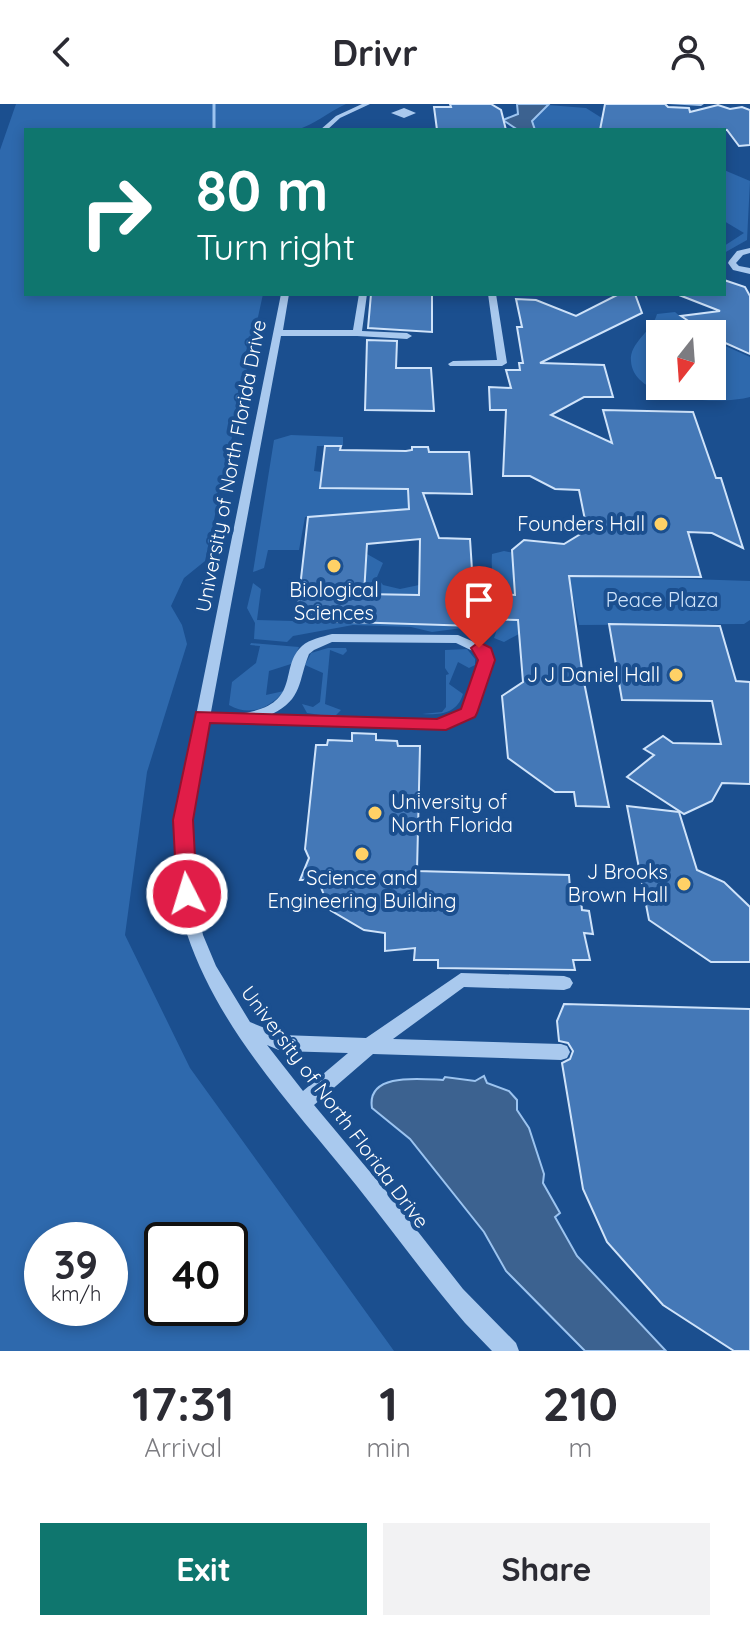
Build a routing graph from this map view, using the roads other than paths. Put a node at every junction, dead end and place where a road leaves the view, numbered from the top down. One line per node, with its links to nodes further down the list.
1 (367, 104): 6 (street)
2 (671, 104): 3 (street)
3 (701, 104)
4 (386, 107): 5 (street)
5 (398, 110)
6 (325, 128)
7 (750, 250): 8 (street)
8 (750, 271)
9 (285, 296): 12 (street, University of North Florida Drive)
10 (363, 296): 13 (street)
11 (492, 296): 15 (street)
12 (278, 333): 13 (street); 17 (street, University of North Florida Drive)
13 (357, 333): 14 (street)
14 (407, 336)
15 (453, 364)
16 (290, 695): 18 (street); 19 (street); 19 (street)
17 (202, 716): 18 (street); 21 (street, University of North Florida Drive)
18 (247, 719): 19 (street)
19 (316, 723)
20 (564, 983): 22 (street)
21 (245, 1027): 22 (street); 24 (street, University of North Florida Drive)
22 (370, 1045): 23 (street); 24 (street)
23 (561, 1052)
24 (303, 1103): 25 (street, University of North Florida Drive)
25 (499, 1348)

